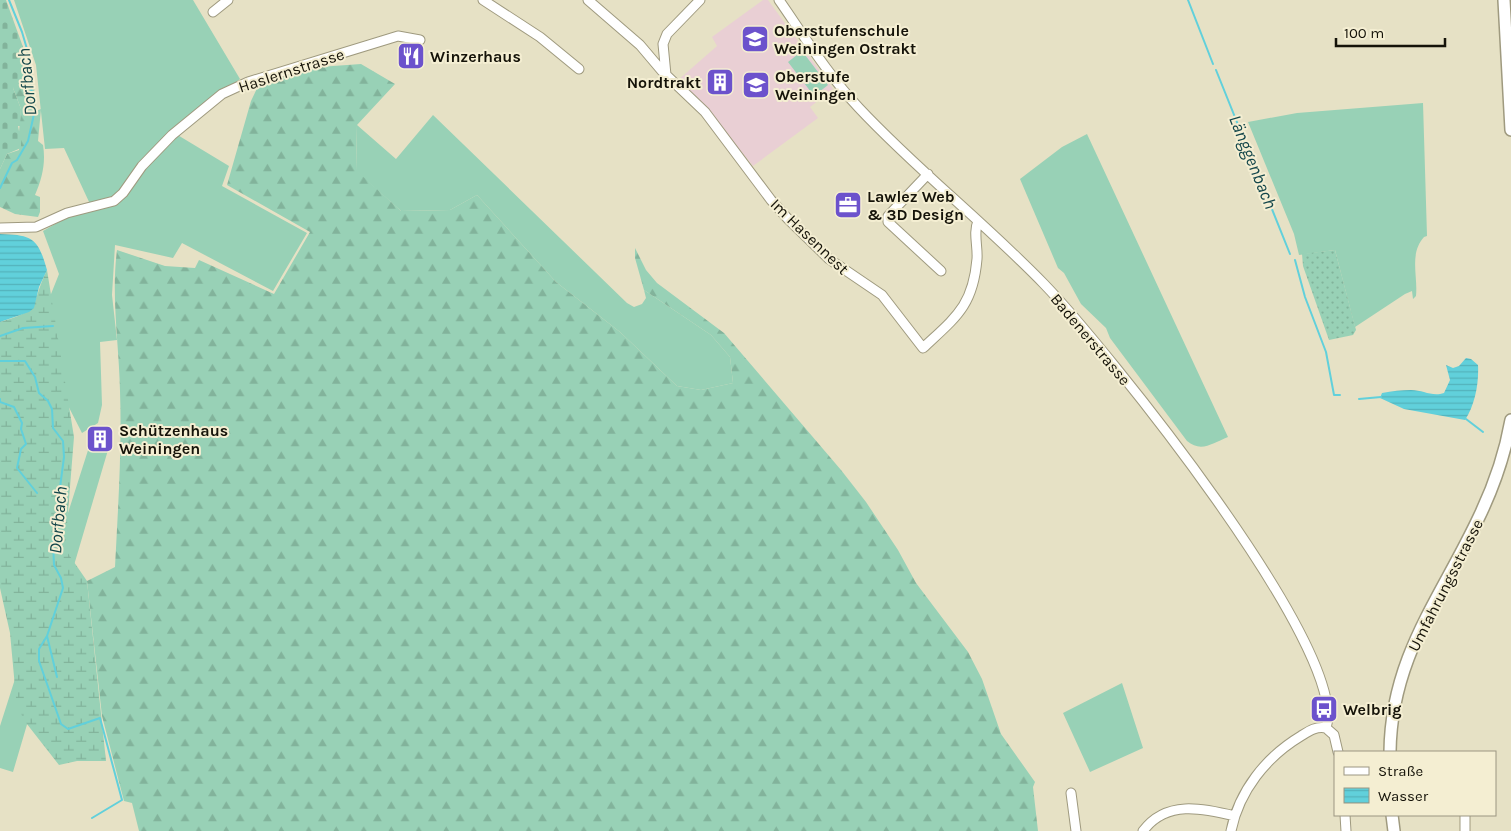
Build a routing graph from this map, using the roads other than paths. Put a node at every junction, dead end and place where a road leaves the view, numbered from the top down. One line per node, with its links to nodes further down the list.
1 (228, 0): 7 (street)
2 (483, 0): 9 (street)
3 (588, 0): 10 (street)
4 (700, 0): 10 (street)
5 (779, 0): 12 (street, Badenerstrasse)
6 (1504, 0): 11 (main road)
7 (213, 12)
8 (420, 40): 14 (street, Haslernstrasse)
9 (579, 70)
10 (666, 75): 13 (street, Im Hasennest)
11 (1511, 130)
12 (928, 174): 13 (street, Badenerstrasse); 15 (street)
13 (978, 220): 17 (street, Badenerstrasse)
14 (0, 228)
15 (941, 271)
16 (1511, 420): 19 (main road, Umfahrungsstrasse)
17 (1326, 728): 18 (street); 21 (street)
18 (1338, 751)
19 (1390, 751)
20 (1071, 794): 25 (street)
21 (1235, 816): 26 (street); 27 (street)
22 (1345, 816): 28 (street)
23 (1392, 816): 29 (main road)
24 (1464, 816): 30 (street)
25 (1076, 831)
26 (1143, 831)
27 (1231, 831)
28 (1346, 831)
29 (1394, 831)
30 (1465, 831)

